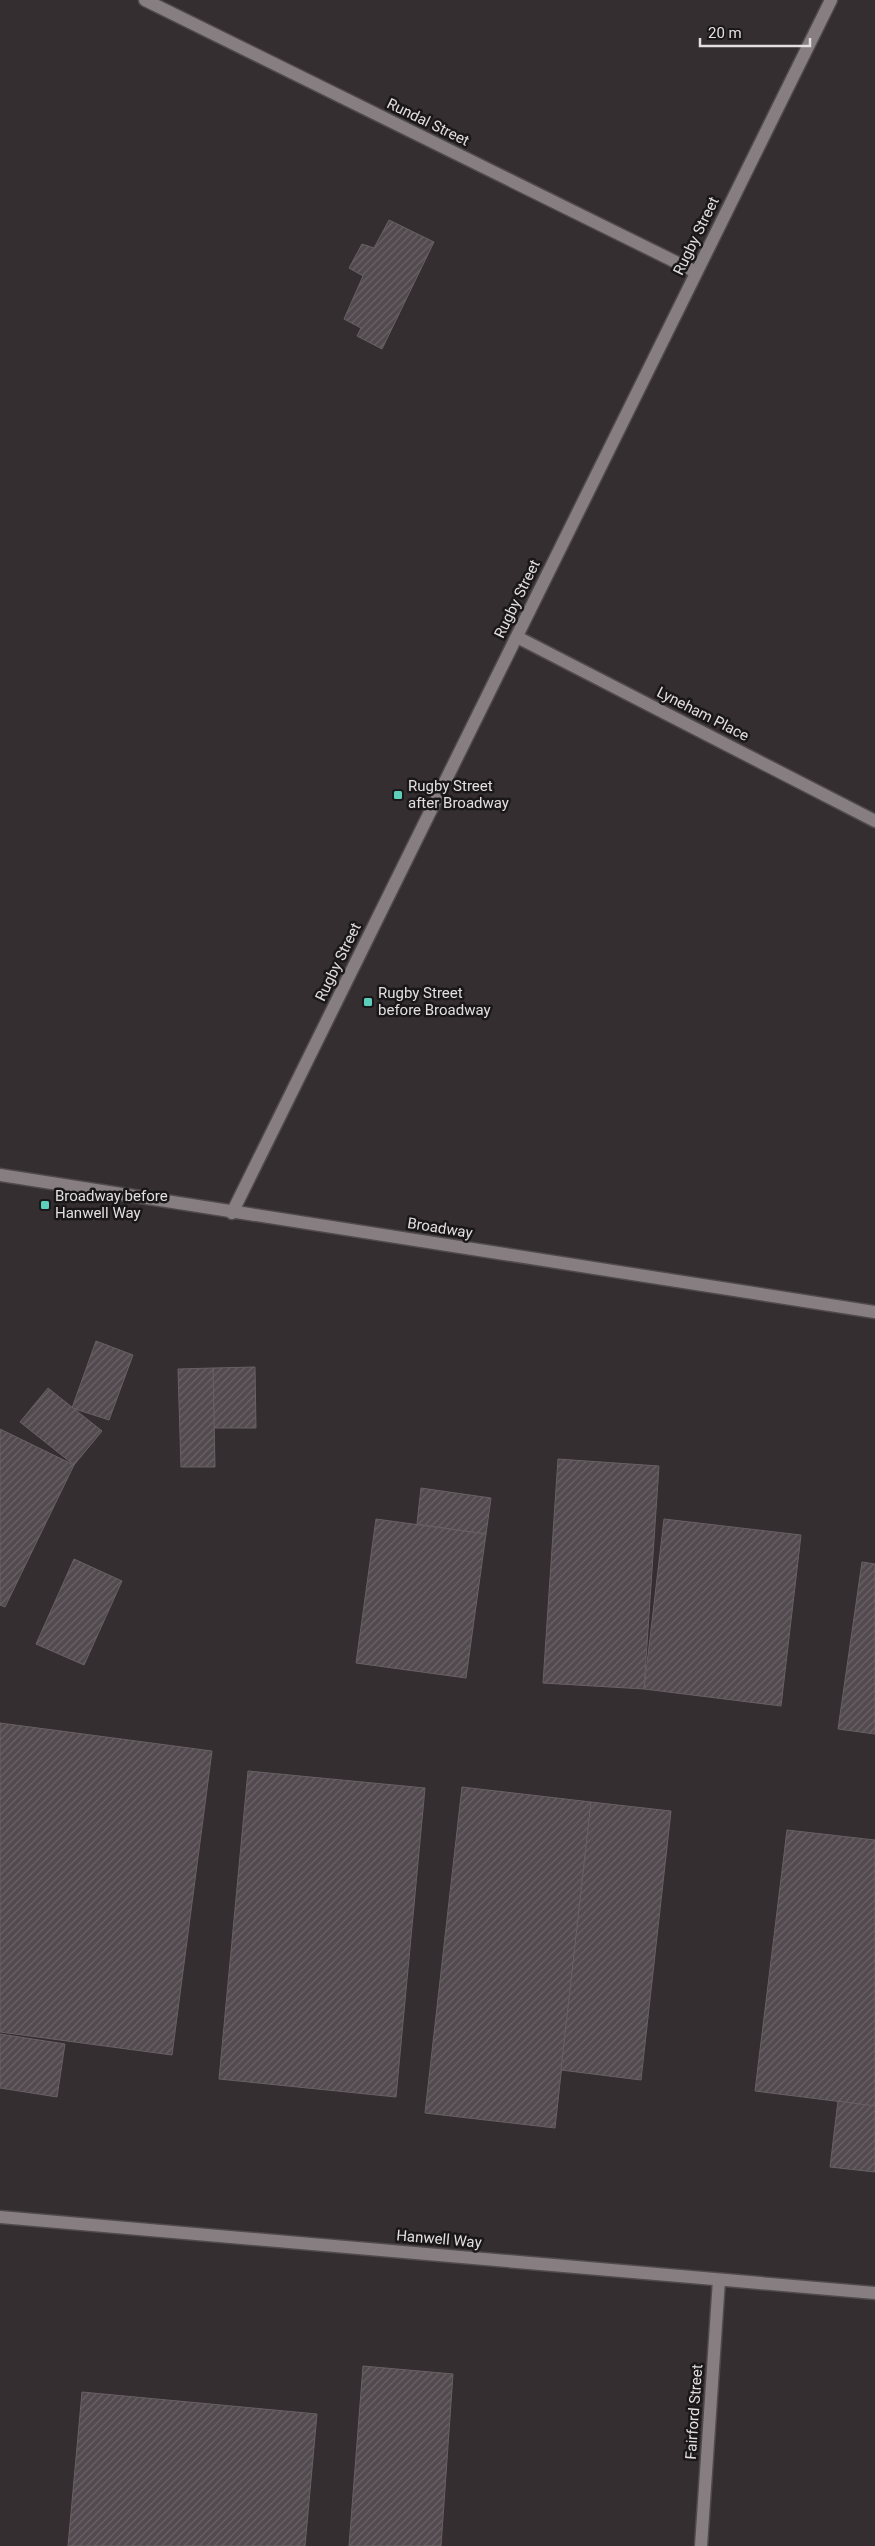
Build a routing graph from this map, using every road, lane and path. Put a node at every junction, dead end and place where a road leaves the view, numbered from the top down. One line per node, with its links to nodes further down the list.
1 (145, 0): 3 (street, Rundal Street)
2 (831, 0): 3 (street, Rugby Street)
3 (696, 272): 4 (street, Rugby Street)
4 (517, 637): 5 (street, Lyneham Place); 7 (street, Rugby Street)
5 (875, 821)
6 (0, 1175): 7 (street, Broadway)
7 (232, 1213): 8 (street, Broadway)
8 (875, 1312)
9 (0, 2218): 10 (street, Hanwell Way)
10 (719, 2280): 11 (street, Hanwell Way); 12 (street, Fairford Street)
11 (875, 2293)
12 (701, 2546)

